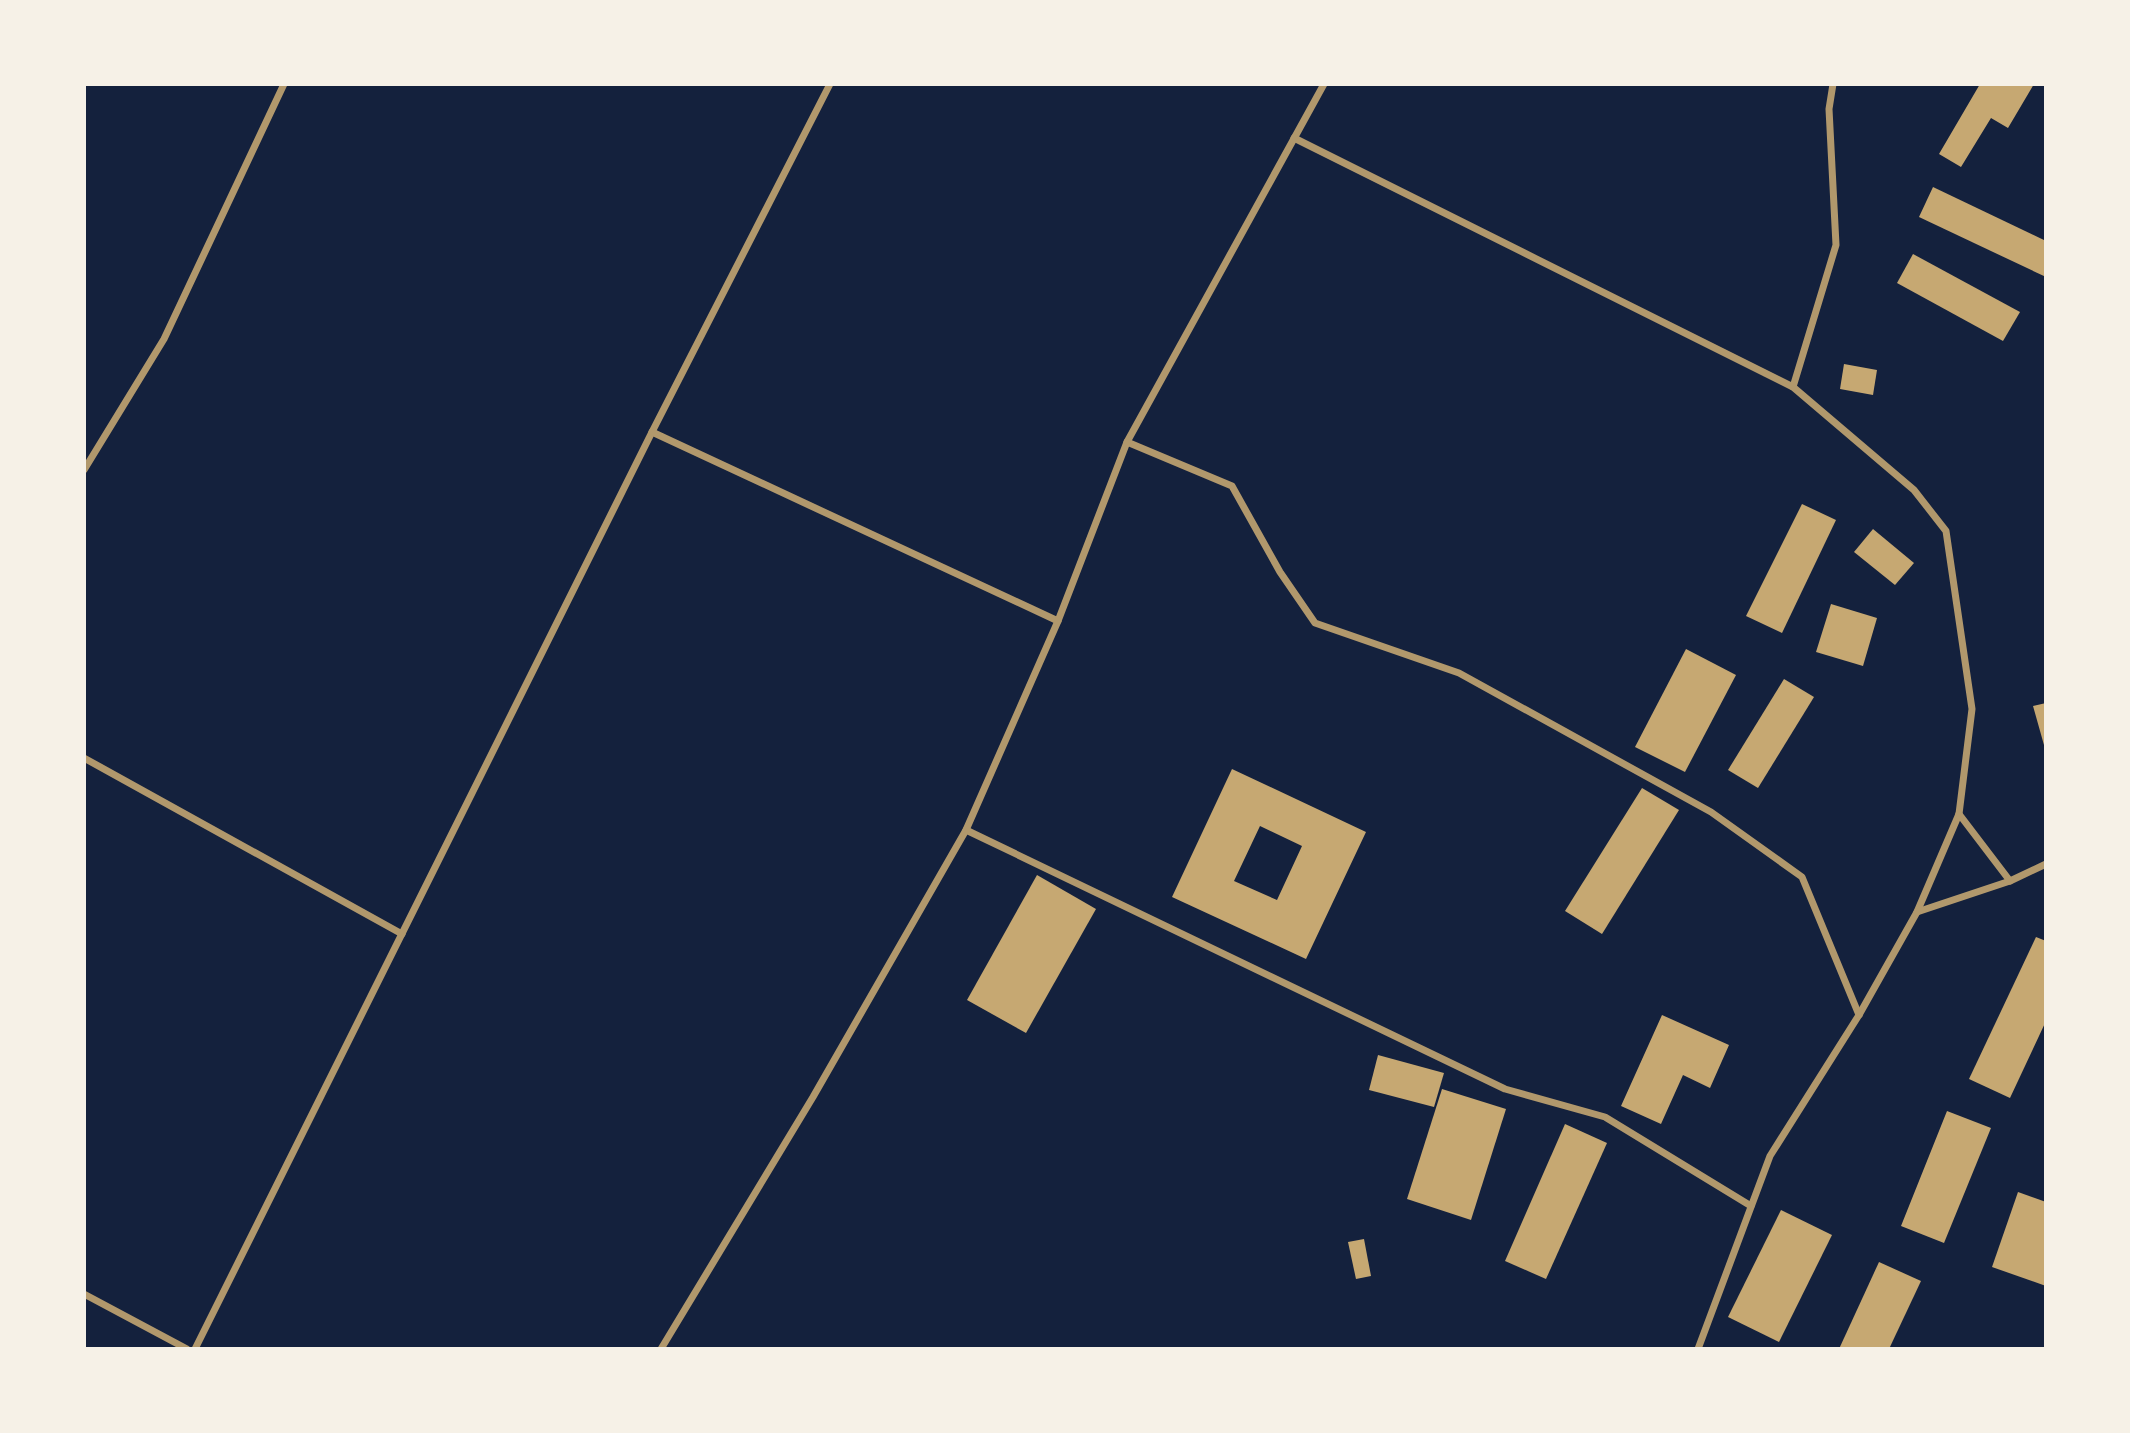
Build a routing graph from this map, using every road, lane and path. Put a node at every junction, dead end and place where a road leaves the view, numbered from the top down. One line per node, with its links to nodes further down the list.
1 (284, 84): 9 (street)
2 (830, 84): 7 (street)
3 (1324, 84): 5 (street)
4 (1833, 84): 6 (street)
5 (1294, 138): 6 (street); 8 (street)
6 (1793, 387): 12 (street)
7 (652, 432): 10 (street); 17 (street)
8 (1127, 442): 10 (street); 18 (street)
9 (84, 471)
10 (1058, 621): 13 (street)
11 (84, 758): 17 (street)
12 (1959, 814): 15 (street); 16 (street)
13 (965, 830): 19 (street); 23 (street)
14 (2046, 864): 15 (street)
15 (2010, 881): 16 (street)
16 (1917, 912): 18 (street)
17 (402, 934): 22 (street)
18 (1859, 1015): 19 (street)
19 (1751, 1206): 24 (street)
20 (84, 1294): 21 (street)
21 (187, 1349)
22 (195, 1349)
23 (661, 1349)
24 (1698, 1349)

